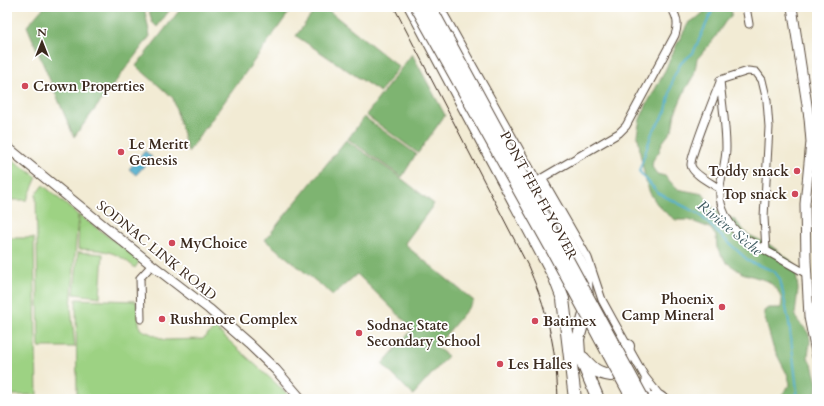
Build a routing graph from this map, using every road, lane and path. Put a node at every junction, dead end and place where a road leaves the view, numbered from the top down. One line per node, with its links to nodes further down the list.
1 (411, 7): 17 (highway)
2 (417, 7): 27 (highway, PONT FER FLYOVER, bridge)
3 (430, 7): 28 (highway, PONT FER FLYOVER, bridge)
4 (438, 7): 19 (highway)
5 (671, 7): 18 (street)
6 (746, 7): 8 (street)
7 (792, 7): 11 (main road)
8 (749, 24)
9 (720, 80): 12 (street); 12 (street); 13 (street)
10 (7, 146): 14 (main road, SODNAC LINK ROAD)
11 (813, 164): 15 (main road)
12 (720, 189): 13 (street)
13 (766, 250): 15 (street)
14 (152, 265): 16 (street); 23 (main road, SODNAC LINK ROAD)
15 (807, 274): 20 (main road)
16 (142, 319)
17 (566, 326): 24 (highway); 25 (highway)
18 (628, 346): 19 (highway); 21 (street)
19 (579, 354): 26 (highway)
20 (817, 357)
21 (645, 378): 22 (street); 29 (street)
22 (662, 397): 29 (main road)
23 (301, 399)
24 (575, 399)
25 (589, 399)
26 (598, 399)
27 (633, 399)
28 (643, 399)
29 (649, 399)

